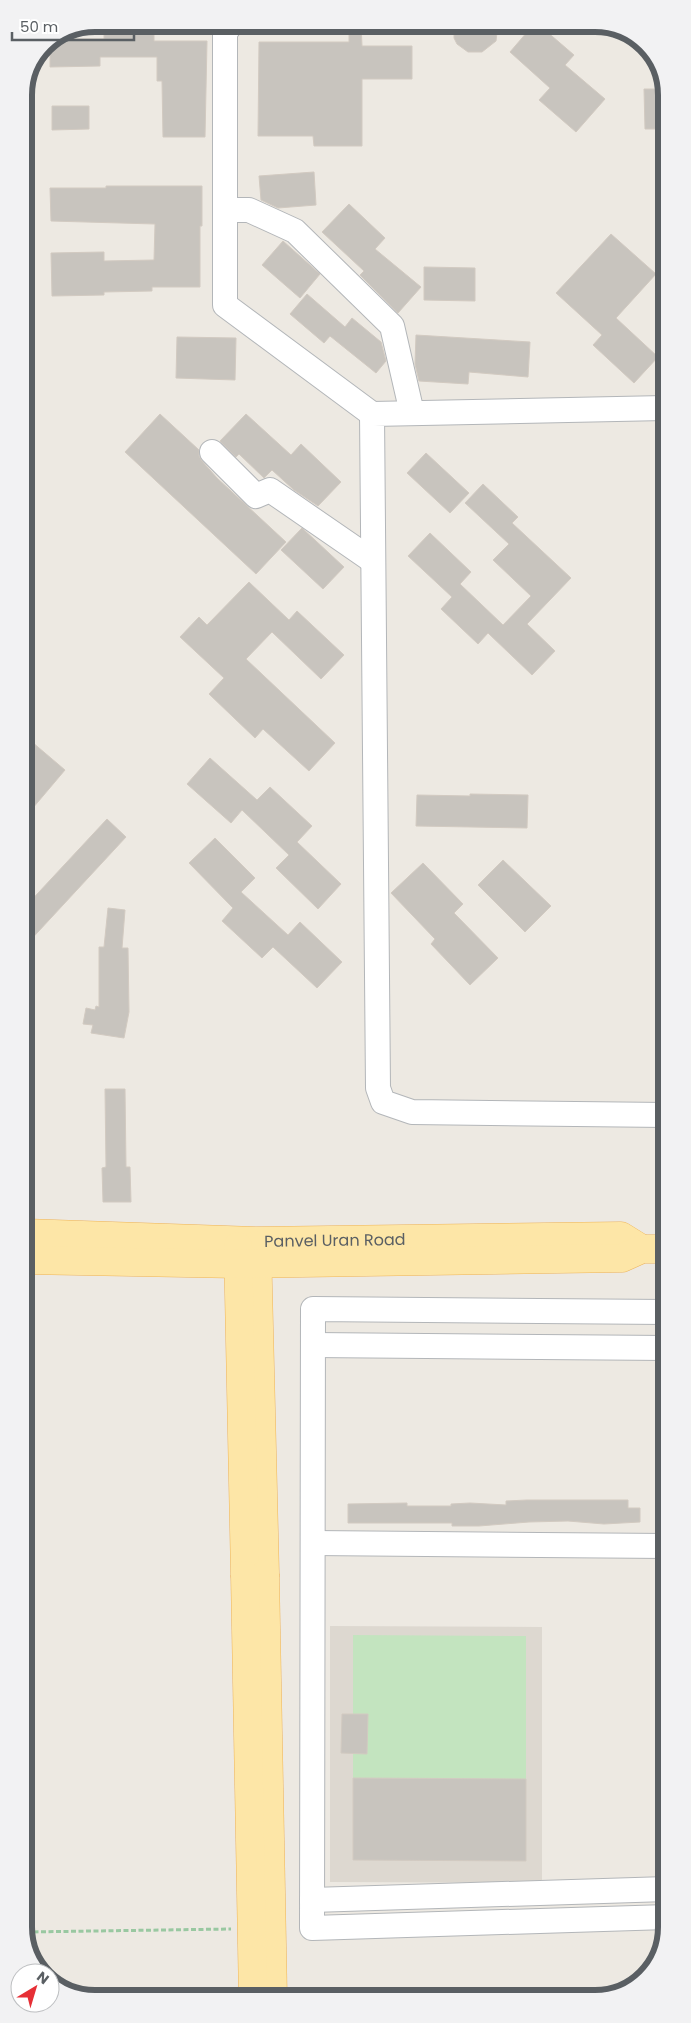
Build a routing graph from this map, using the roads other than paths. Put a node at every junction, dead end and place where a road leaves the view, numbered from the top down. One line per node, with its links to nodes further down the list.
1 (225, 32): 2 (street)
2 (225, 210): 4 (street); 5 (street)
3 (658, 408): 5 (street)
4 (372, 414): 5 (street); 7 (street)
5 (412, 414)
6 (212, 452): 7 (street)
7 (374, 561): 8 (street)
8 (658, 1114)
9 (32, 1234): 11 (main road, Panvel Uran Road)
10 (654, 1249): 11 (main road, Panvel Uran Road)
11 (248, 1252): 12 (main road, Panvel Uran Road); 18 (main road)
12 (32, 1260)
13 (658, 1312): 14 (street)
14 (313, 1345): 15 (street); 16 (street)
15 (658, 1348)
16 (313, 1543): 17 (street); 20 (street)
17 (658, 1546)
18 (255, 1574): 22 (main road, bridge); 23 (main road, bridge)
19 (658, 1889): 20 (street)
20 (312, 1900): 21 (street)
21 (658, 1917)
22 (253, 1990)
23 (273, 1990)

